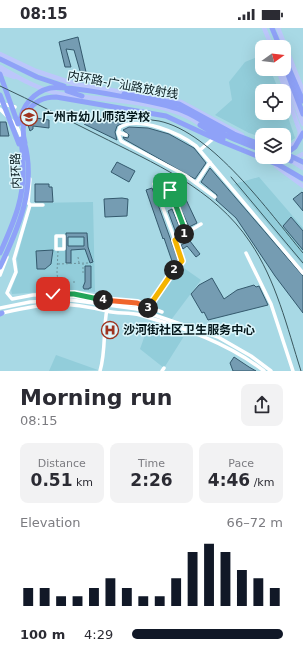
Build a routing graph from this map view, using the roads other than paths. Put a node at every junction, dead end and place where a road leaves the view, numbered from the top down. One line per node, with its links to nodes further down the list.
1 (264, 28): 4 (main road)
2 (272, 28): 5 (highway)
3 (278, 28): 10 (main road)
4 (270, 40)
5 (277, 40)
6 (0, 54): 31 (main road)
7 (0, 59): 32 (highway, 内环路-广汕路放射线)
8 (0, 62): 19 (highway)
9 (0, 67): 16 (main road)
10 (294, 67): 17 (main road); 20 (main road)
11 (0, 73): 16 (main road); 33 (highway, 内环路)
12 (291, 73): 20 (highway)
13 (281, 76): 25 (main road)
14 (284, 76): 25 (main road)
15 (289, 76): 24 (highway)
16 (20, 78): 19 (main road)
17 (303, 91)
18 (0, 95): 42 (highway, 内环路)
19 (82, 96): 26 (main road)
20 (303, 101)
21 (0, 103): 22 (street)
22 (15, 107)
23 (0, 109): 54 (street)
24 (303, 114)
25 (301, 124): 29 (main road); 34 (main road)
26 (200, 125): 30 (main road); 38 (highway)
27 (118, 132): 28 (street); 36 (street); 49 (street)
28 (126, 134)
29 (303, 135): 37 (highway)
30 (214, 138): 36 (street); 51 (main road)
31 (255, 141)
32 (255, 142)
33 (25, 144): 39 (highway, 内环路-广汕路放射线); 61 (highway, 内环路)
34 (291, 146)
35 (255, 148): 42 (highway)
36 (200, 150): 44 (street)
37 (291, 150)
38 (255, 153)
39 (255, 154)
40 (303, 154): 43 (main road)
41 (291, 158): 45 (highway)
42 (23, 159): 59 (highway, 内环路)
43 (291, 161): 47 (main road)
44 (210, 162): 49 (street); 62 (street)
45 (303, 162)
46 (276, 164): 48 (highway, 内环路-广汕路放射线)
47 (303, 168)
48 (303, 179)
49 (197, 182): 53 (street)
50 (154, 184): 58 (street)
51 (303, 186)
52 (170, 190): 57 (street)
53 (215, 197)
54 (29, 204): 55 (street); 63 (street); 64 (street)
55 (43, 205)
56 (201, 224): 57 (street)
57 (186, 233): 58 (street)
58 (175, 240): 69 (street)
59 (0, 253)
60 (246, 253): 79 (street)
61 (0, 266)
62 (303, 273)
63 (0, 275)
64 (12, 299): 65 (street); 66 (street)
65 (137, 303): 68 (street); 69 (street)
66 (10, 306): 67 (street); 71 (street)
67 (108, 306): 68 (street); 70 (street)
68 (137, 309): 73 (street)
69 (149, 309): 72 (street)
70 (106, 311): 71 (street); 73 (street); 76 (street)
71 (1, 312)
72 (162, 312)
73 (169, 323): 74 (street); 75 (street)
74 (252, 356): 75 (street); 78 (street)
75 (252, 362): 77 (street)
76 (100, 371)
77 (264, 371)
78 (271, 371)
79 (293, 371)

